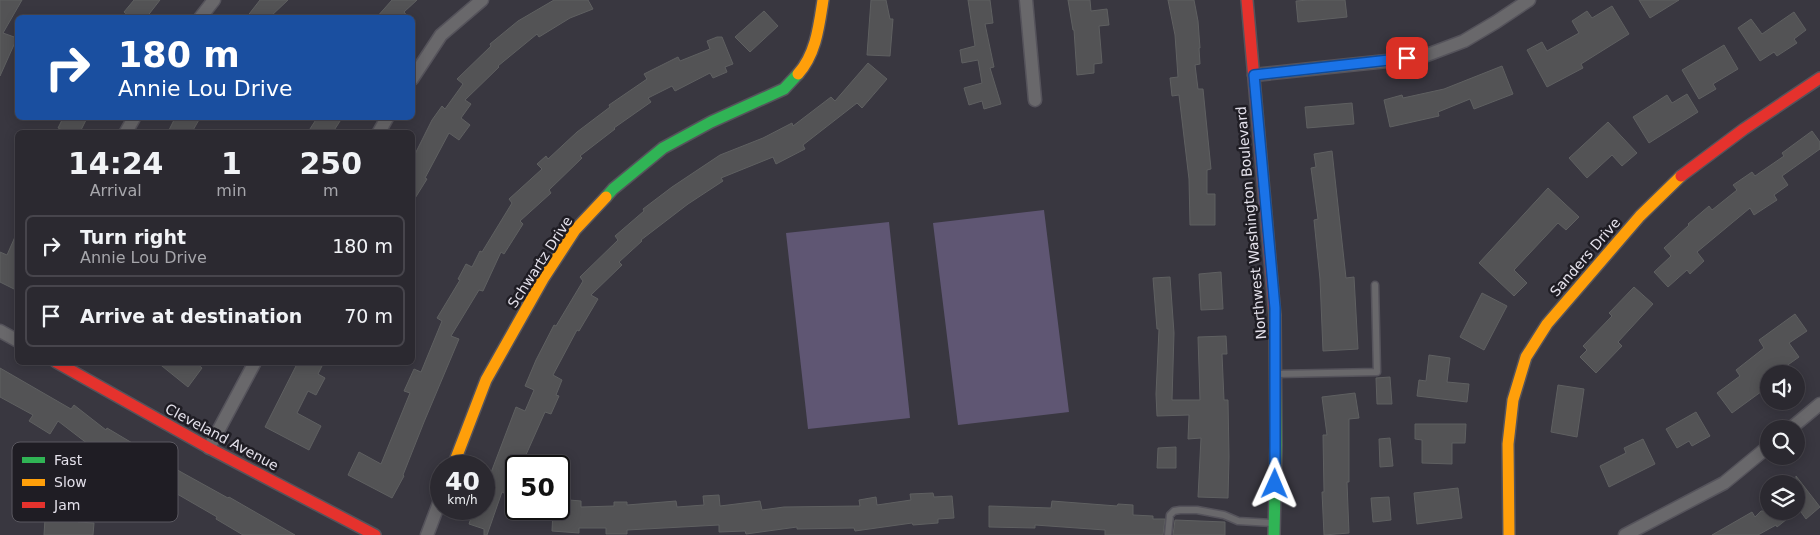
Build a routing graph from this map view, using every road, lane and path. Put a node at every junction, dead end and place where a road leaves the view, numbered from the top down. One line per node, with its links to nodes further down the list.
1 (214, 0): 7 (street)
2 (482, 0): 8 (street)
3 (823, 0): 22 (street, Schwartz Drive)
4 (1026, 0): 11 (street)
5 (1247, 0): 9 (street, Northwest Washington Boulevard)
6 (1529, 0): 9 (street)
7 (202, 15)
8 (415, 74)
9 (1254, 75): 17 (street, Northwest Washington Boulevard)
10 (1820, 78): 29 (street, Sanders Drive)
11 (1035, 100)
12 (1375, 285): 17 (lane)
13 (0, 332): 14 (street)
14 (15, 340)
15 (61, 365): 20 (street, Cleveland Avenue)
16 (253, 365): 20 (street)
17 (1276, 374): 24 (street, Northwest Washington Boulevard)
18 (1820, 404): 19 (street)
19 (1801, 420)
20 (209, 448): 25 (street, Cleveland Avenue)
21 (1760, 453): 30 (street)
22 (457, 455)
23 (433, 520): 26 (street)
24 (1274, 523): 27 (lane); 28 (street, Northwest Washington Boulevard)
25 (375, 535)
26 (427, 535)
27 (1168, 535)
28 (1274, 535)
29 (1509, 535)
30 (1626, 535)

